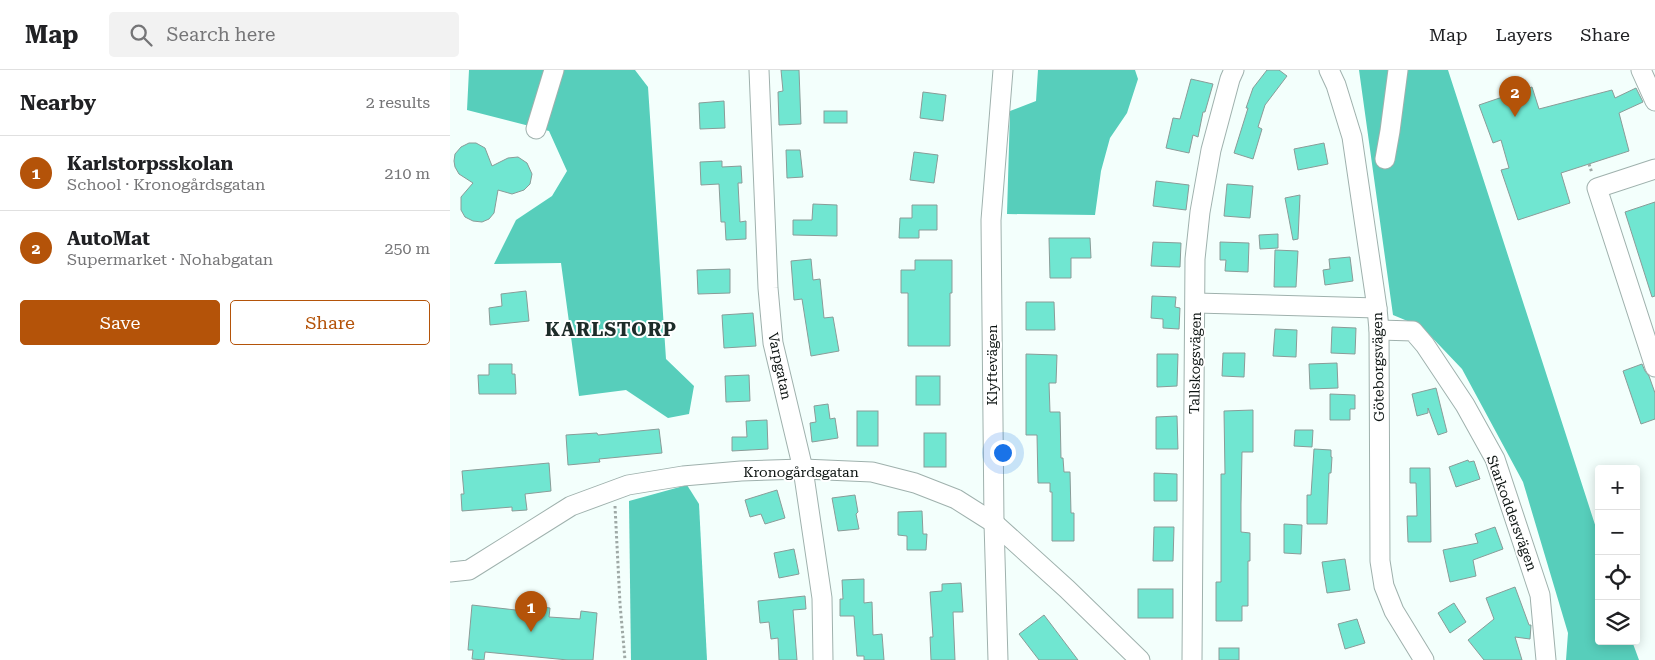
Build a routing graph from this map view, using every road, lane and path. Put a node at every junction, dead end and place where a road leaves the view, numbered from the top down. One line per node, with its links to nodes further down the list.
1 (554, 70): 9 (street)
2 (759, 70): 16 (street, Varpgatan)
3 (1003, 70): 18 (street, Klyftevägen)
4 (1234, 70): 12 (street, Tallskogsvägen)
5 (1329, 70): 13 (street, Göteborgsvägen)
6 (1398, 70): 10 (street)
7 (1641, 70): 8 (street)
8 (1655, 101)
9 (536, 128)
10 (1384, 159)
11 (1655, 169): 15 (street)
12 (1196, 303): 13 (street); 24 (street, Tallskogsvägen)
13 (1377, 308): 14 (street, Göteborgsvägen)
14 (1379, 330): 25 (street, Göteborgsvägen); 26 (street, Starkoddersvägen)
15 (1655, 367)
16 (803, 469): 17 (street, Kronogårdsgatan); 18 (street, Kronogårdsgatan); 21 (street, Varpgatan)
17 (615, 490): 19 (street, Kronogårdsgatan); 20 (path)
18 (994, 523): 22 (street, Klyftevägen); 23 (street, Kronogårdsgatan)
19 (450, 572)
20 (625, 660)
21 (823, 660)
22 (998, 660)
23 (1140, 660)
24 (1192, 660)
25 (1424, 660)
26 (1546, 660)

